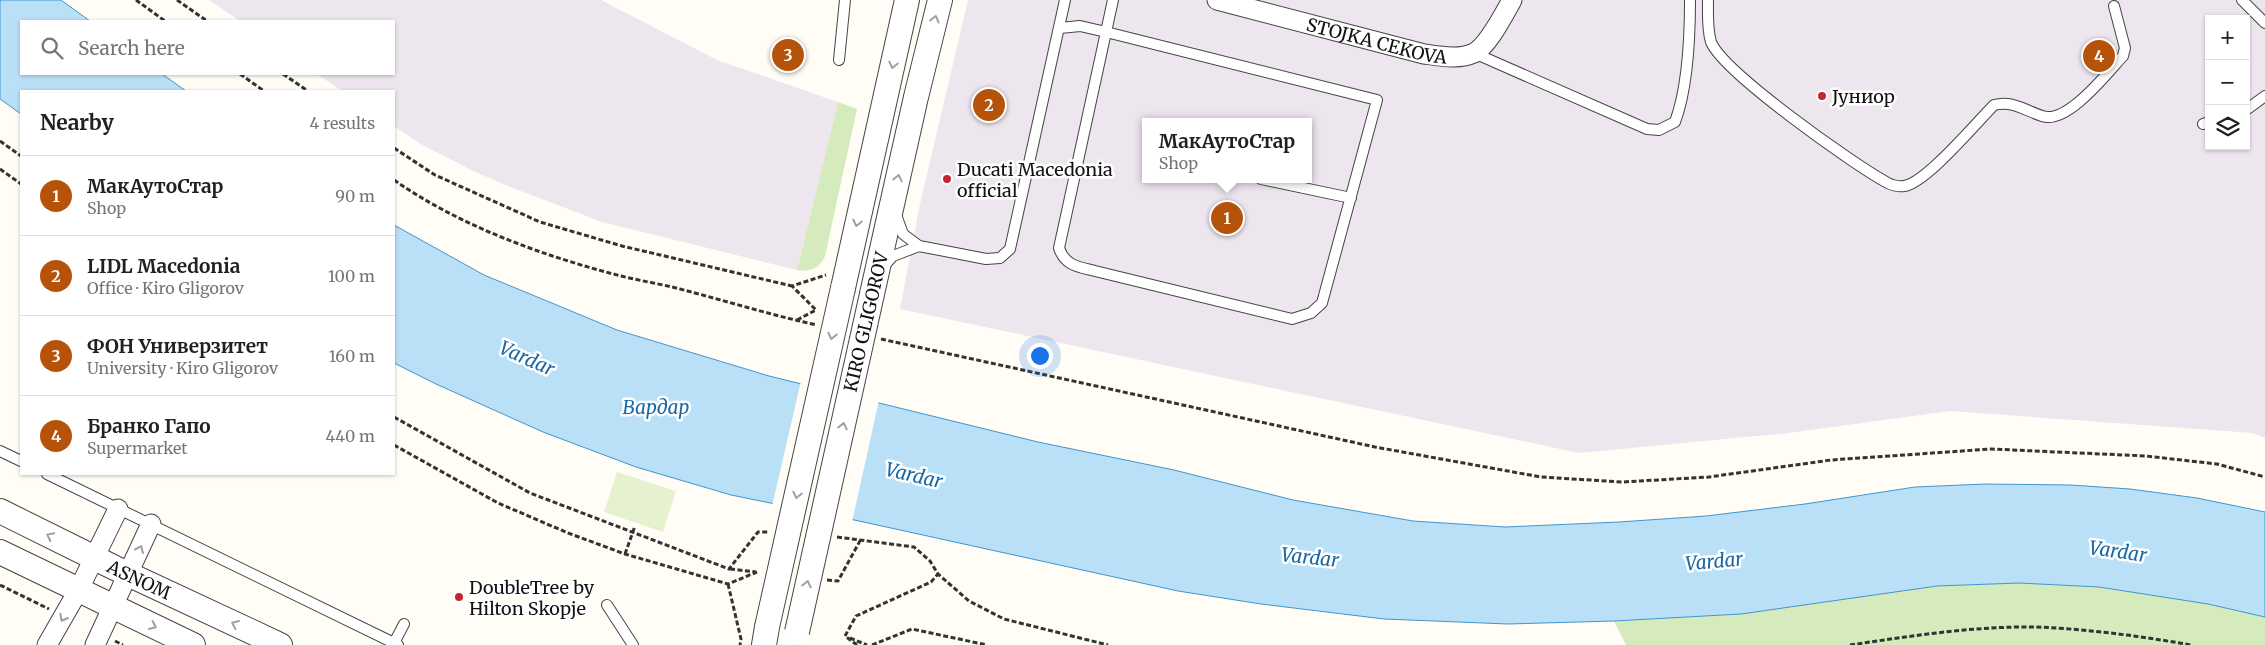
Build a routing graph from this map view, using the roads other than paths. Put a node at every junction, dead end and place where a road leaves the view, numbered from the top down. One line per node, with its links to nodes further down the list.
1 (845, 0): 16 (lane)
2 (907, 0): 37 (street, KIRO GLIGOROV, one-way to 37, bridge)
3 (940, 0): 21 (street, KIRO GLIGOROV, one-way to 3)
4 (1065, 0): 13 (lane)
5 (1113, 0): 14 (lane)
6 (1217, 0): 15 (street, STOJKA CEKOVA)
7 (1512, 0): 15 (street, STOJKA CEKOVA)
8 (1690, 0): 15 (lane)
9 (1708, 0): 11 (lane)
10 (2242, 0): 12 (lane)
11 (2114, 6)
12 (2265, 23)
13 (1060, 28): 14 (lane); 22 (lane)
14 (1106, 32): 20 (lane); 20 (lane)
15 (1474, 53)
16 (839, 60)
17 (2265, 96): 18 (lane)
18 (2250, 107)
19 (1280, 183): 20 (lane)
20 (1351, 198)
21 (892, 203): 22 (lane); 23 (street, KIRO GLIGOROV)
22 (919, 246): 23 (lane)
23 (874, 284): 38 (street, KIRO GLIGOROV, one-way to 23, bridge)
24 (0, 451): 25 (lane)
25 (20, 461)
26 (49, 475): 27 (lane)
27 (118, 508): 29 (lane); 31 (street)
28 (0, 511): 31 (street, ASNOM, one-way to 28)
29 (151, 524): 32 (street, one-way to 29); 39 (lane)
30 (0, 552): 33 (street, ASNOM)
31 (94, 557): 32 (street, ASNOM); 33 (street)
32 (129, 574): 35 (street); 43 (street, ASNOM, one-way to 32)
33 (78, 591): 35 (street, ASNOM); 40 (street, one-way to 40)
34 (607, 605): 44 (lane)
35 (114, 608): 41 (street); 42 (street, ASNOM, one-way to 42)
36 (404, 624): 39 (lane)
37 (765, 636)
38 (796, 638)
39 (396, 644)
40 (47, 645)
41 (95, 645)
42 (193, 645)
43 (280, 645)
44 (633, 645)

